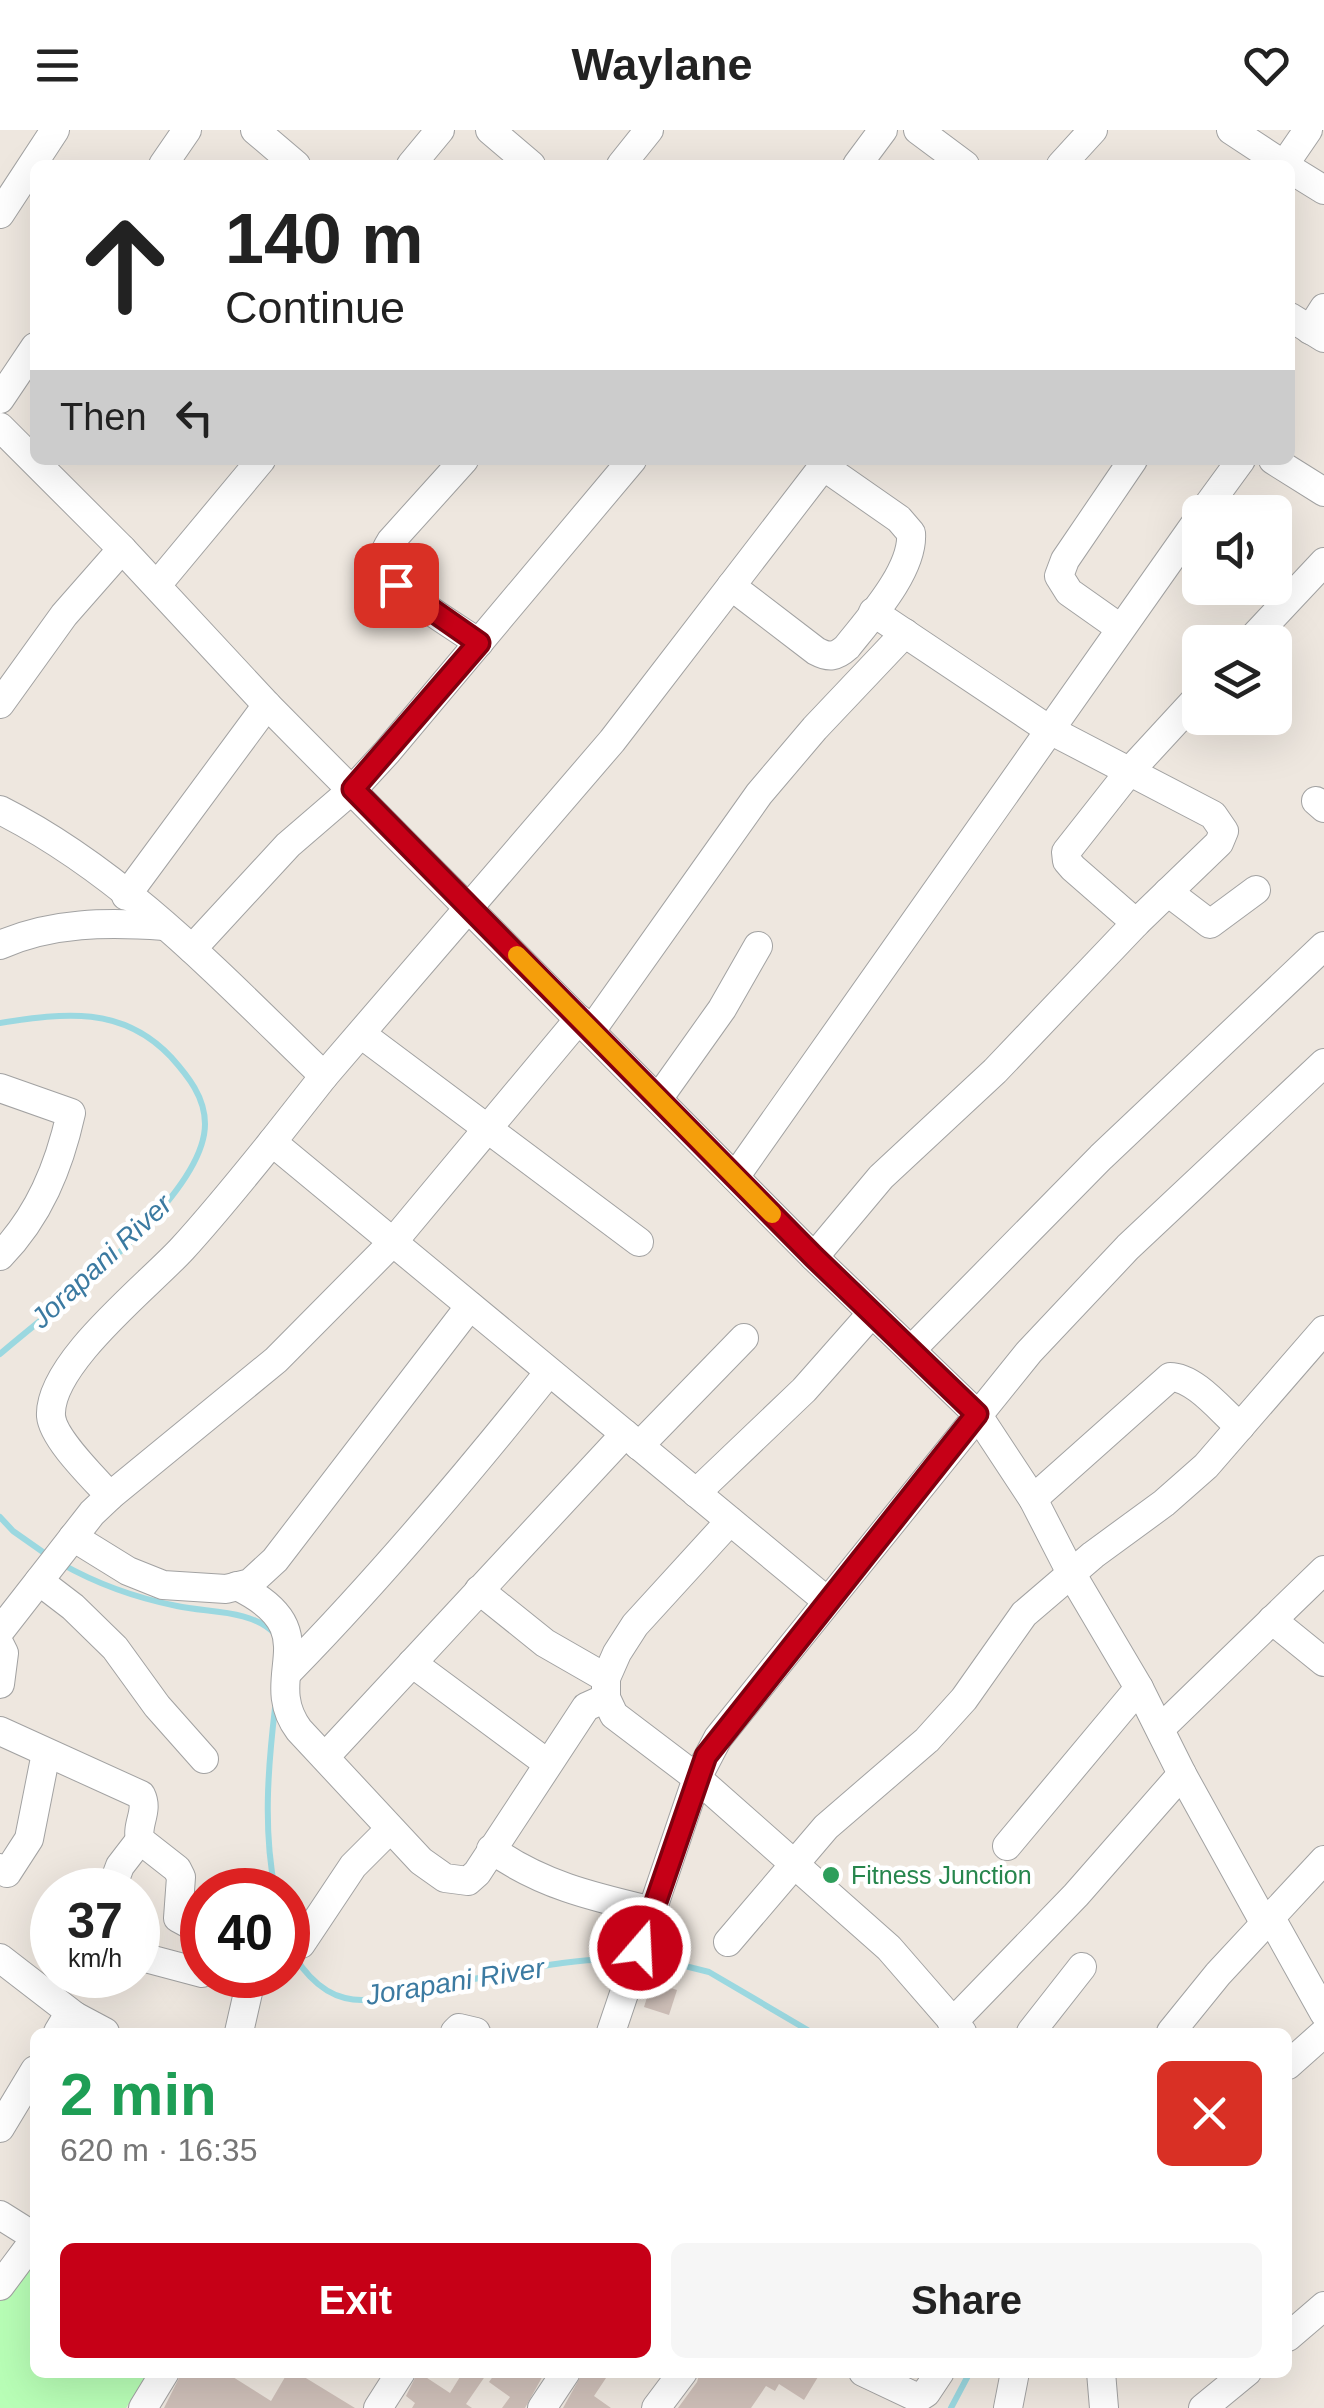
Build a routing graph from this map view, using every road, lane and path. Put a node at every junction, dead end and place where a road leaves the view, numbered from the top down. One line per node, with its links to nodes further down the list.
1 (55, 130): 11 (street)
2 (255, 130): 12 (street)
3 (440, 130): 13 (street)
4 (490, 130): 14 (street)
5 (648, 130): 15 (street)
6 (883, 130): 16 (street)
7 (918, 130): 17 (street)
8 (1093, 130): 18 (street)
9 (1308, 130): 20 (street)
10 (1239, 132): 19 (street)
11 (35, 160)
12 (290, 160)
13 (416, 160)
14 (525, 160)
15 (625, 160)
16 (861, 160)
17 (958, 160)
18 (1066, 160)
19 (1278, 160)
20 (1290, 160)
21 (30, 168): 24 (street)
22 (1295, 172): 23 (street)
23 (1324, 190)
24 (0, 214)
25 (30, 354): 26 (street)
26 (0, 399)
27 (1, 430): 28 (street)
28 (30, 459)
29 (37, 465): 41 (street)
30 (257, 465): 43 (street)
31 (459, 465): 49 (street)
32 (628, 465): 49 (street)
33 (824, 465): 44 (street)
34 (829, 465): 45 (street)
35 (1130, 465): 47 (street)
36 (1237, 465): 39 (street)
37 (1282, 465): 38 (street)
38 (1324, 492)
39 (1216, 495)
40 (1182, 543): 47 (street)
41 (122, 549): 43 (street); 50 (street)
42 (1324, 562): 46 (street)
43 (156, 585): 51 (street)
44 (731, 586): 45 (street); 60 (street)
45 (874, 612): 48 (street)
46 (1265, 625)
47 (1120, 628): 53 (street)
48 (905, 633): 53 (street); 67 (street)
49 (479, 643): 55 (street)
50 (0, 704)
51 (268, 705): 55 (street); 59 (street)
52 (1182, 715): 54 (street)
53 (1048, 729): 54 (street); 75 (street)
54 (1129, 772): 58 (street); 61 (street)
55 (353, 789): 60 (street); 66 (street)
56 (0, 810): 59 (street)
57 (1256, 890): 58 (street)
58 (1168, 892): 61 (street)
59 (126, 896): 62 (street)
60 (470, 907): 67 (street); 68 (street)
61 (1136, 923): 80 (street)
62 (164, 926): 63 (street); 66 (street)
63 (0, 945)
64 (758, 946): 72 (street)
65 (1324, 946): 85 (street)
66 (192, 949): 70 (street)
67 (585, 1025): 72 (street); 73 (street)
68 (361, 1034): 70 (street); 73 (street)
69 (1324, 1064): 87 (street)
70 (324, 1076): 74 (street)
71 (0, 1088): 76 (street)
72 (658, 1098): 75 (street)
73 (486, 1128): 77 (street); 78 (street)
74 (272, 1142): 77 (street); 91 (street)
75 (735, 1177): 80 (street)
76 (10, 1229): 79 (street)
77 (392, 1242): 81 (street); 91 (street)
78 (639, 1242)
79 (0, 1256)
80 (814, 1257): 82 (street)
81 (470, 1306): 86 (street); 98 (street)
82 (872, 1313): 85 (street); 90 (street)
83 (1324, 1330): 88 (street)
84 (744, 1338): 89 (street)
85 (912, 1349): 87 (street)
86 (549, 1372): 89 (street); 106 (street)
87 (977, 1414): 92 (street); 100 (street)
88 (1240, 1428): 92 (street); 96 (street)
89 (632, 1440): 90 (street); 99 (street)
90 (696, 1493): 93 (street)
91 (110, 1496): 94 (street)
92 (1033, 1499): 96 (street)
93 (730, 1521): 100 (street); 108 (street)
94 (72, 1540): 97 (street); 98 (street)
95 (1324, 1570): 101 (street)
96 (1072, 1573): 109 (street); 123 (street)
97 (41, 1578): 102 (street); 114 (street)
98 (237, 1586): 106 (street)
99 (479, 1590): 105 (street); 108 (street)
100 (827, 1601): 117 (street)
101 (1272, 1620): 104 (street); 110 (street)
102 (0, 1631)
103 (0, 1645): 107 (street)
104 (1324, 1662)
105 (412, 1663): 113 (street); 115 (street)
106 (289, 1671): 113 (street)
107 (0, 1684)
108 (606, 1688): 115 (street); 117 (street)
109 (1140, 1688): 110 (street); 120 (street)
110 (1162, 1728): 116 (street)
111 (0, 1731): 112 (street)
112 (46, 1753): 119 (street); 124 (street)
113 (325, 1757): 118 (street)
114 (204, 1759)
115 (547, 1764): 121 (street)
116 (1182, 1774): 130 (street); 140 (street)
117 (697, 1778): 123 (street); 128 (street)
118 (390, 1828): 121 (street); 131 (street)
119 (140, 1840): 125 (street); 126 (street)
120 (1007, 1846)
121 (491, 1849): 128 (street)
122 (1324, 1860): 130 (street)
123 (794, 1866): 132 (street); 140 (street)
124 (0, 1868)
125 (119, 1868)
126 (180, 1875)
127 (180, 1891): 129 (street)
128 (651, 1915): 139 (street)
129 (180, 1919)
130 (1268, 1921): 136 (street); 142 (street)
131 (310, 1929)
132 (728, 1942)
133 (0, 1958): 137 (street)
134 (1082, 1967): 141 (street)
135 (247, 1998): 138 (street)
136 (1324, 2013)
137 (66, 2024)
138 (240, 2028)
139 (613, 2028)
140 (957, 2028)
141 (1034, 2028)
142 (1174, 2028)
143 (1324, 2033): 144 (street)
144 (1292, 2061)
145 (30, 2078): 146 (street)
146 (0, 2128)
147 (0, 2215): 148 (street)
148 (30, 2235)
149 (30, 2245): 150 (street)
150 (0, 2286)
151 (1324, 2306): 152 (street)
152 (1292, 2334)
153 (161, 2378): 162 (street)
154 (397, 2378): 163 (street)
155 (562, 2378): 164 (street)
156 (678, 2378): 165 (street)
157 (876, 2378): 158 (street)
158 (936, 2378)
159 (1014, 2378): 166 (street)
160 (1102, 2378): 167 (street)
161 (1240, 2378): 168 (street)
162 (143, 2408)
163 (378, 2408)
164 (542, 2408)
165 (656, 2408)
166 (1008, 2408)
167 (1104, 2408)
168 (1204, 2408)

